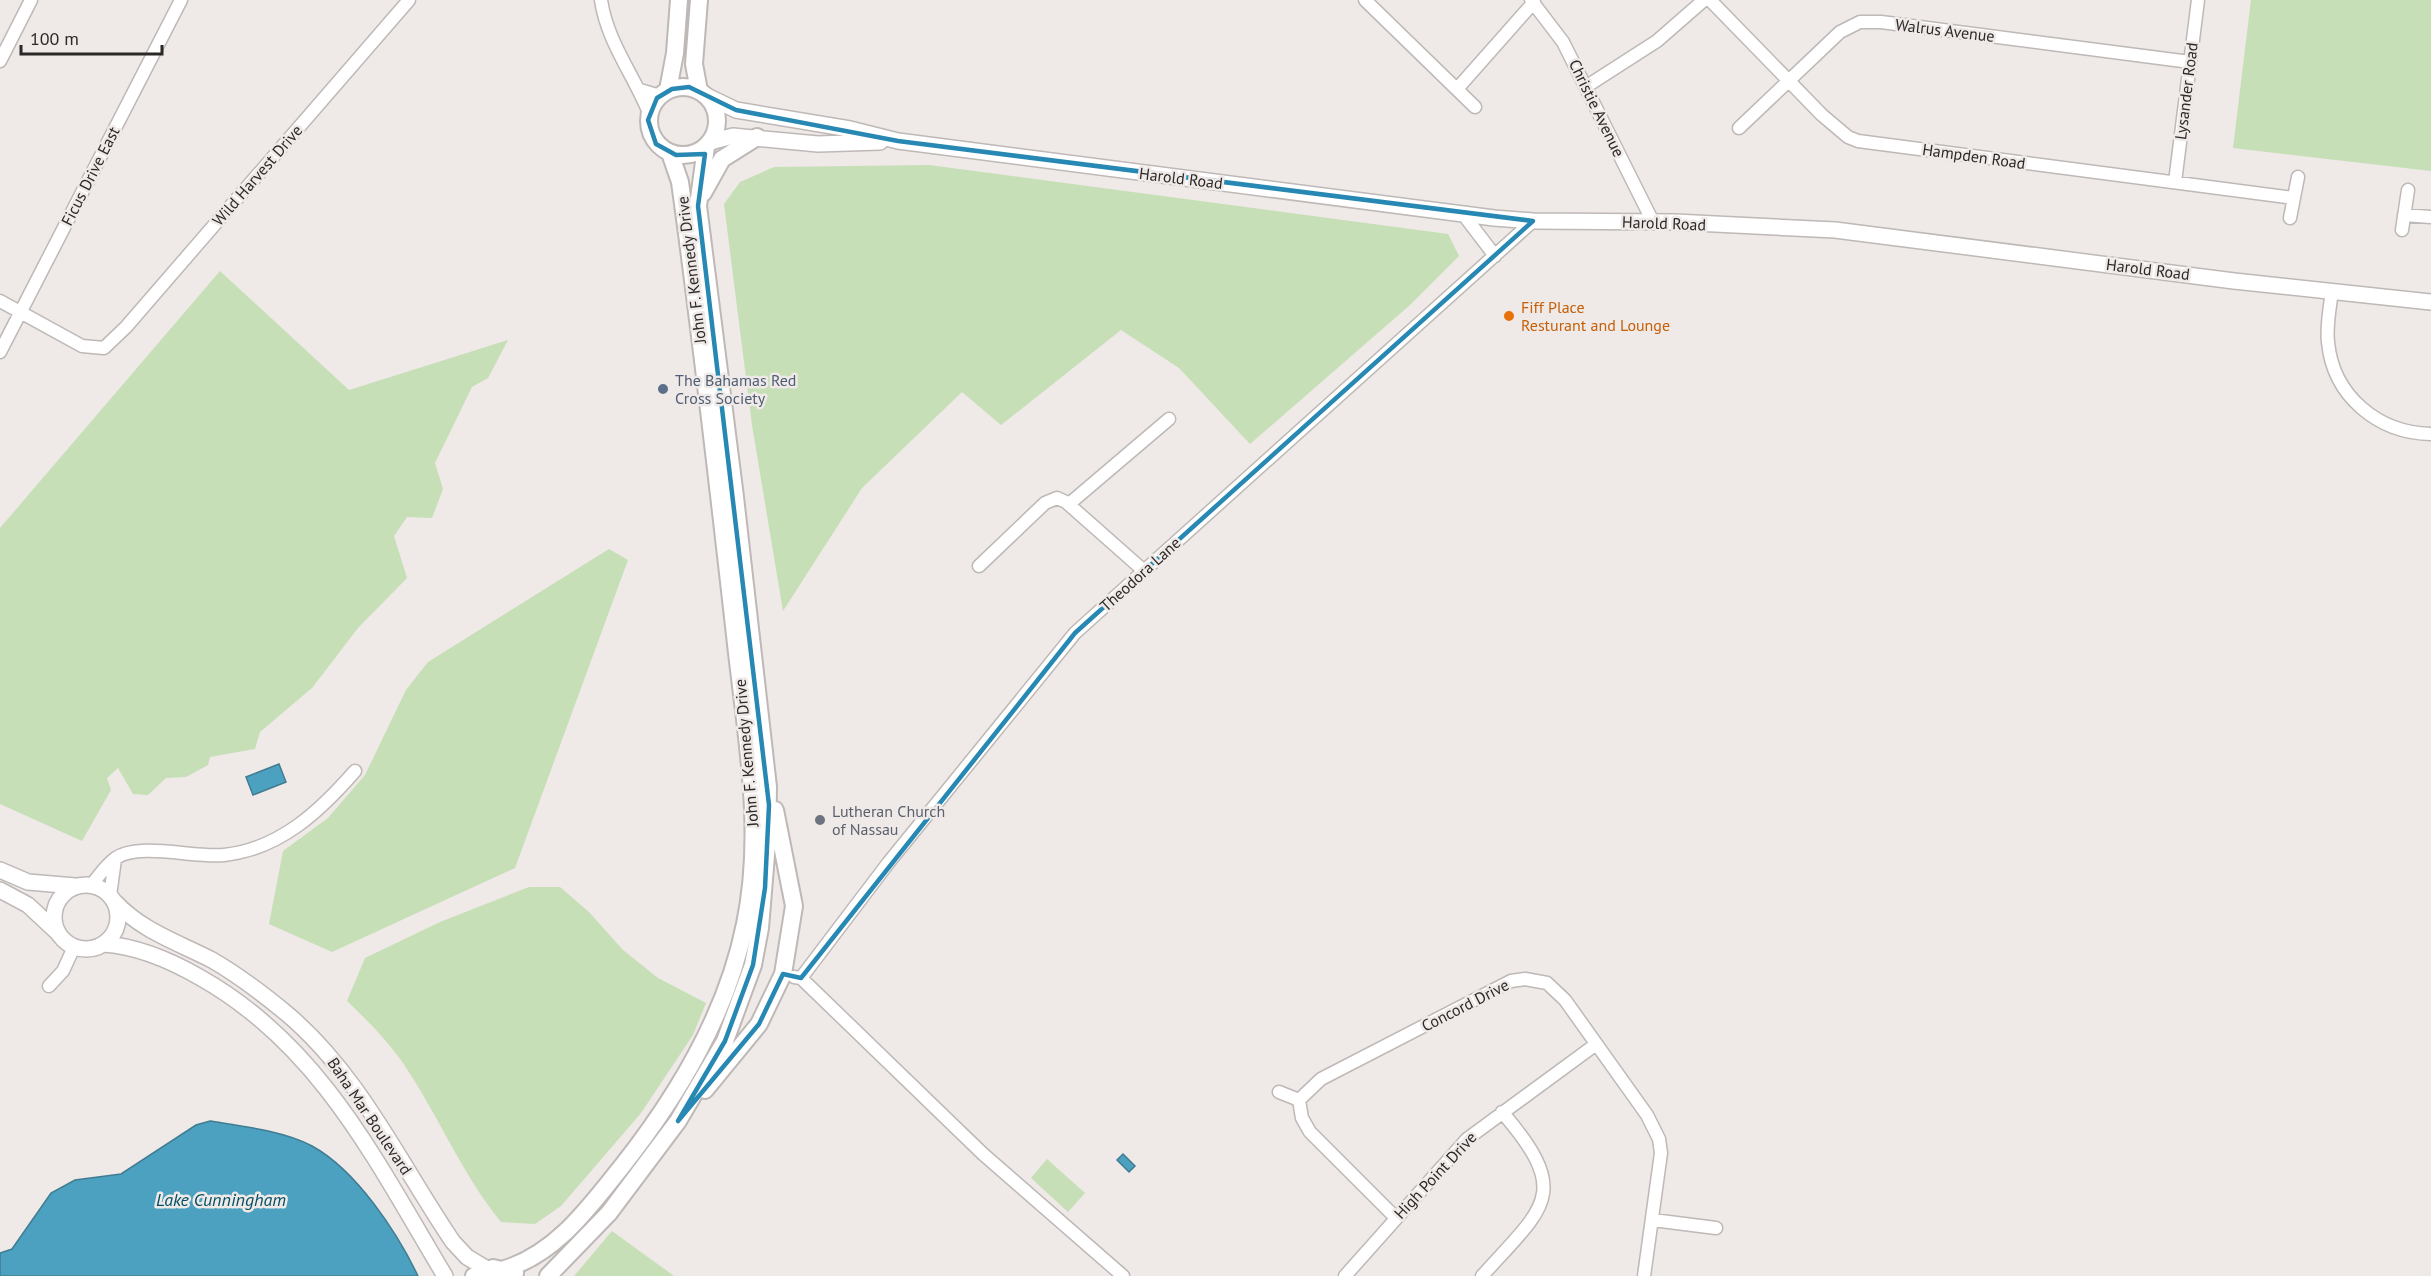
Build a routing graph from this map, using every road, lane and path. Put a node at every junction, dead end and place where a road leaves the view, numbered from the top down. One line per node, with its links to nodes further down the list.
1 (31, 0): 12 (street)
2 (181, 0): 43 (street, Ficus Drive East)
3 (409, 0): 43 (street, Wild Harvest Drive)
4 (601, 0): 17 (street)
5 (679, 0): 18 (highway)
6 (699, 0): 19 (highway, John F. Kennedy Drive)
7 (1365, 0): 16 (street)
8 (1704, 0): 15 (street)
9 (1710, 0): 14 (street, Hampden Road)
10 (2198, 0): 13 (street, Lysander Road)
11 (1533, 1): 15 (street, Christie Avenue); 16 (street)
12 (0, 61)
13 (2190, 62): 14 (street, Walrus Avenue); 28 (street, Lysander Road)
14 (1788, 80): 22 (street, Walrus Avenue); 28 (street, Hampden Road)
15 (1587, 86): 37 (street, Christie Avenue)
16 (1457, 89): 20 (street)
17 (640, 90): 18 (street); 21 (street)
18 (664, 93): 19 (highway); 21 (highway)
19 (702, 93): 24 (main road, Harold Road); 25 (highway, John F. Kennedy Drive)
20 (1475, 107)
21 (649, 113): 26 (highway, John F. Kennedy Drive)
22 (1739, 128)
23 (757, 137): 24 (main road, Harold Road); 25 (main road, Harold Road); 31 (highway)
24 (898, 141): 32 (main road, Harold Road)
25 (708, 144): 26 (highway); 31 (highway, John F. Kennedy Drive)
26 (670, 153): 72 (highway, John F. Kennedy Drive)
27 (2298, 177): 30 (street)
28 (2175, 182): 30 (street, Hampden Road)
29 (2408, 190): 33 (street)
30 (2294, 198): 34 (street)
31 (698, 206): 51 (highway, John F. Kennedy Drive)
32 (1463, 214): 36 (main road, Harold Road); 39 (street)
33 (2404, 214): 35 (street); 38 (street)
34 (2290, 218)
35 (2431, 218)
36 (1533, 221): 37 (main road, Harold Road); 39 (street, Theodora Lane)
37 (1653, 222): 40 (main road, Harold Road)
38 (2402, 230)
39 (1495, 256): 49 (street, Theodora Lane)
40 (2332, 291): 42 (main road, Harold Road); 46 (street)
41 (0, 301): 43 (street)
42 (2431, 302)
43 (20, 312): 44 (street, Ficus Drive East)
44 (0, 352)
45 (1169, 418): 47 (street)
46 (2431, 434)
47 (1069, 504): 48 (street); 49 (street)
48 (979, 566)
49 (1143, 570): 61 (street, Theodora Lane)
50 (355, 771): 52 (street)
51 (768, 787): 60 (highway); 67 (highway, John F. Kennedy Drive)
52 (115, 859): 54 (street); 56 (street)
53 (0, 870): 54 (main road)
54 (83, 885): 56 (main road); 57 (main road)
55 (0, 890): 57 (main road)
56 (113, 899): 58 (main road); 71 (main road, Baha Mar Boulevard)
57 (58, 933): 59 (main road)
58 (103, 944): 59 (main road); 73 (main road, Baha Mar Boulevard)
59 (74, 947): 62 (street)
60 (783, 974): 61 (street); 67 (highway)
61 (801, 978): 75 (street)
62 (49, 986)
63 (1595, 1045): 65 (street, Concord Drive); 66 (street, High Point Drive); 69 (street, Concord Drive)
64 (1279, 1092): 65 (street)
65 (1299, 1100): 68 (street)
66 (1502, 1112): 68 (street, High Point Drive); 77 (street)
67 (678, 1121): 74 (highway, John F. Kennedy Drive)
68 (1395, 1217): 76 (street, High Point Drive)
69 (1653, 1220): 70 (street); 78 (street, Concord Drive)
70 (1716, 1228)
71 (481, 1272): 72 (highway, John F. Kennedy Drive)
72 (512, 1272)
73 (446, 1276)
74 (548, 1276)
75 (1123, 1276)
76 (1345, 1276)
77 (1482, 1276)
78 (1644, 1276)

